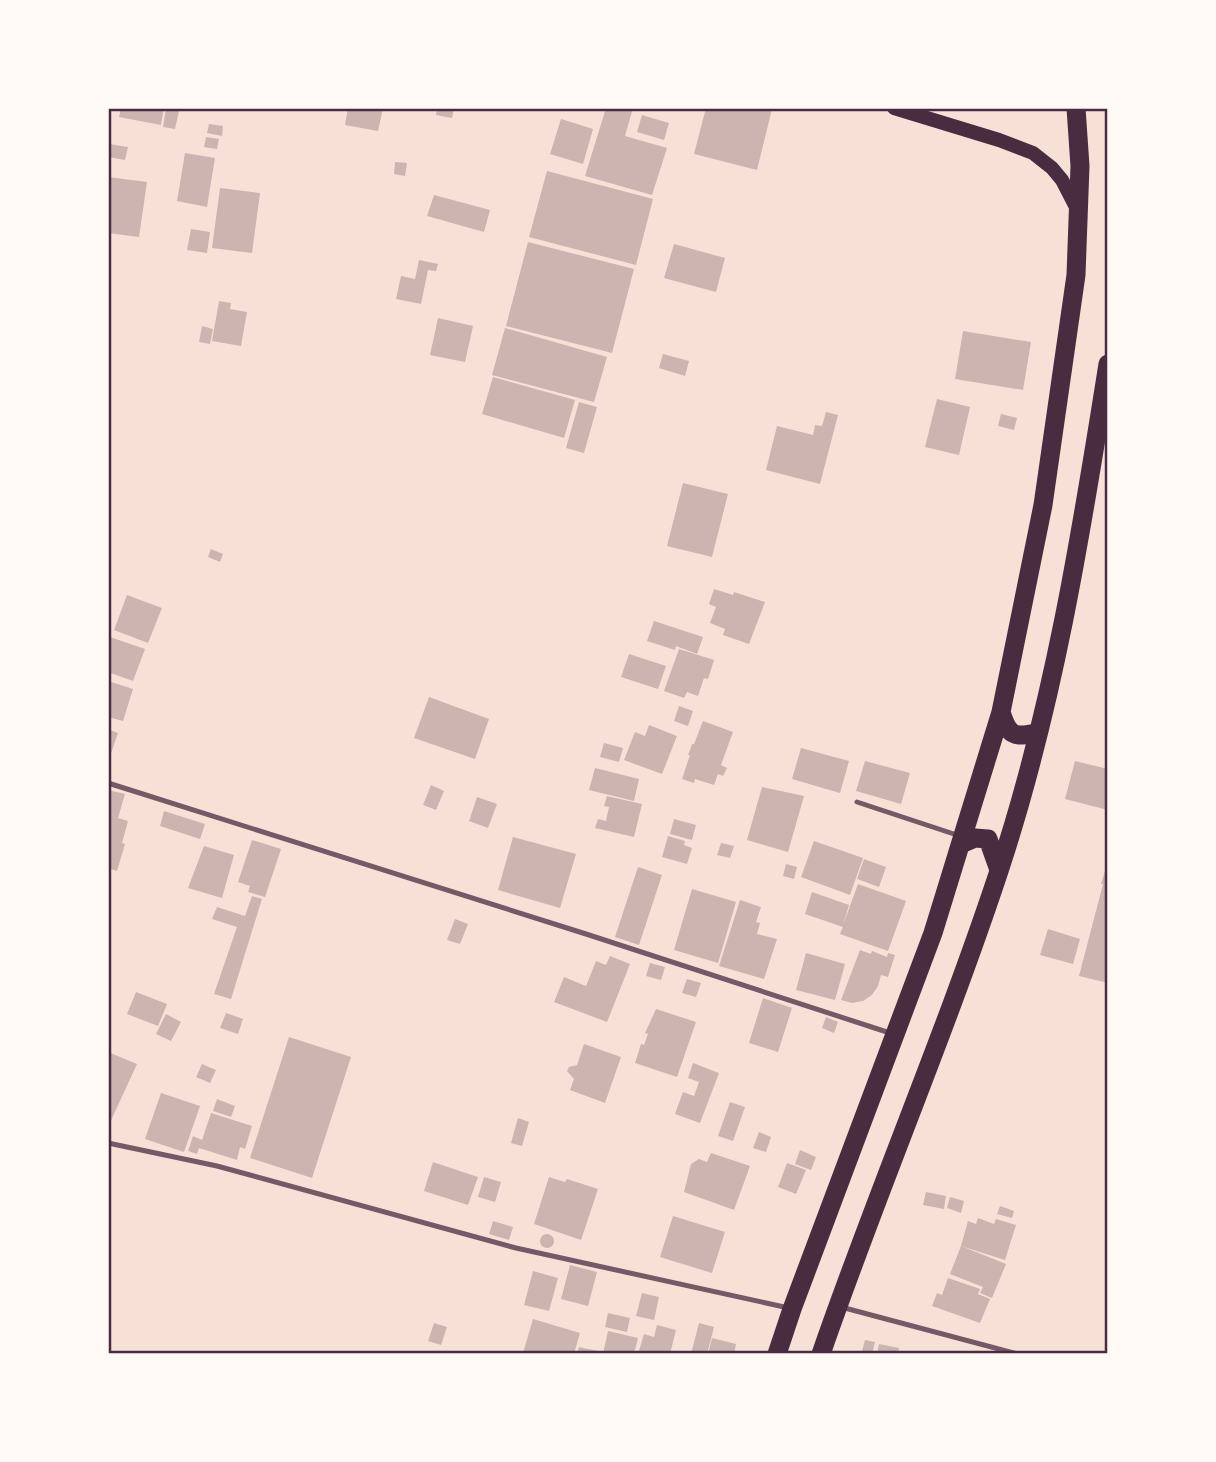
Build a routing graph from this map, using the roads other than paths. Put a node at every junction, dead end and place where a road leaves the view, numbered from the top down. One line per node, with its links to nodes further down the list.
1 (894, 108): 3 (main road)
2 (1076, 108): 3 (highway)
3 (1079, 211): 5 (highway)
4 (1108, 365): 6 (highway)
5 (1001, 712): 6 (highway); 9 (highway)
6 (1038, 732): 10 (highway)
7 (108, 783): 11 (lane)
8 (857, 802): 9 (lane)
9 (962, 840): 10 (highway); 11 (highway)
10 (999, 870): 13 (highway)
11 (896, 1035): 14 (highway)
12 (108, 1143): 14 (lane)
13 (838, 1306): 16 (highway); 17 (lane)
14 (792, 1309): 15 (highway)
15 (777, 1353)
16 (821, 1353)
17 (1018, 1353)

